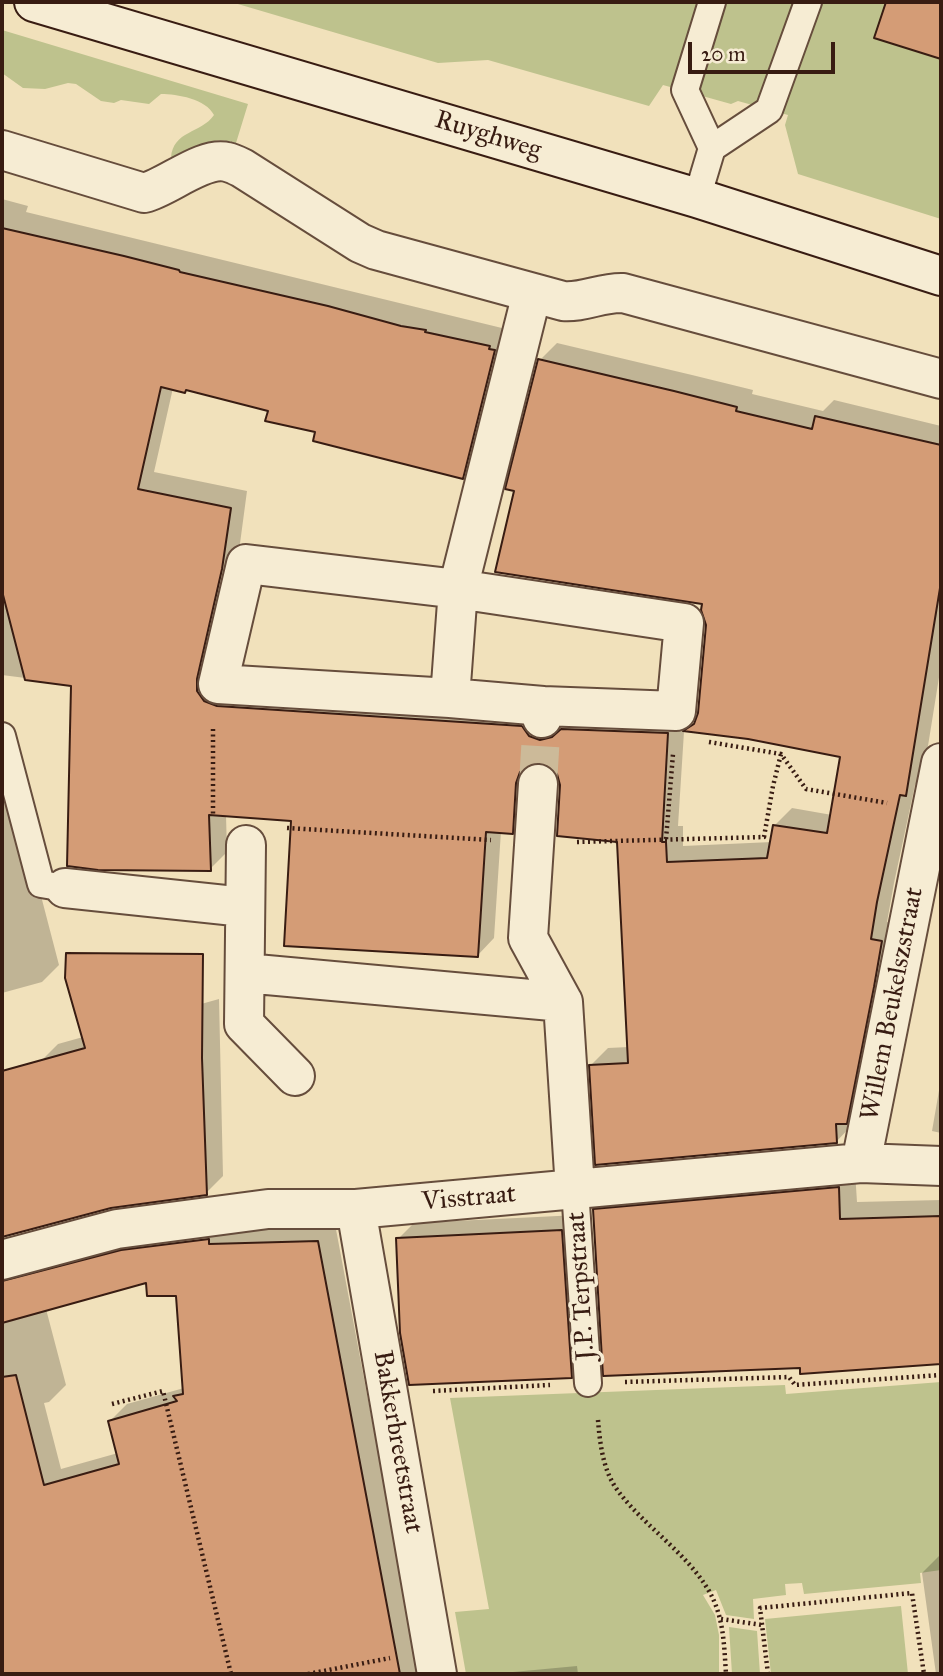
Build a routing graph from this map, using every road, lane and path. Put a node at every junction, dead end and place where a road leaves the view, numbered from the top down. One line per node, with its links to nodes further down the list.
1 (34, 2): 6 (street, Ruyghweg)
2 (712, 2): 4 (lane)
3 (808, 2): 4 (lane)
4 (712, 148): 6 (lane)
5 (2, 150): 8 (street)
6 (697, 198): 7 (street, Ruyghweg)
7 (941, 276)
8 (532, 292): 9 (street); 10 (street)
9 (941, 379)
10 (457, 589): 11 (street); 12 (street); 13 (street)
11 (218, 684): 12 (street); 21 (path)
12 (450, 698): 13 (street)
13 (675, 724): 15 (path); 19 (path)
14 (2, 736): 22 (lane)
15 (781, 754): 18 (path); 19 (path)
16 (941, 763): 18 (street, Willem Beukelszstraat)
17 (538, 784): 20 (street)
18 (932, 811): 27 (street, Willem Beukelszstraat)
19 (666, 839): 20 (path)
20 (535, 843): 21 (path); 25 (street)
21 (246, 845): 23 (street)
22 (53, 886): 23 (street)
23 (244, 907): 24 (street)
24 (245, 973): 25 (street); 26 (street)
25 (563, 1002): 29 (street)
26 (295, 1076)
27 (861, 1163): 28 (street, Visstraat); 29 (street, Visstraat)
28 (941, 1167)
29 (575, 1189): 30 (street, Visstraat); 33 (lane, J.P. Terpstraat)
30 (356, 1209): 31 (street, Visstraat); 34 (street, Bakkerbreetstraat)
31 (2, 1261)
32 (941, 1375): 33 (path)
33 (589, 1383): 34 (path); 36 (path)
34 (388, 1394): 38 (street, Bakkerbreetstraat)
35 (112, 1404): 39 (path)
36 (721, 1619): 37 (path); 41 (path)
37 (762, 1625): 42 (path); 43 (path)
38 (435, 1662): 40 (path)
39 (231, 1674)
40 (308, 1674)
41 (726, 1674)
42 (768, 1674)
43 (924, 1674)

